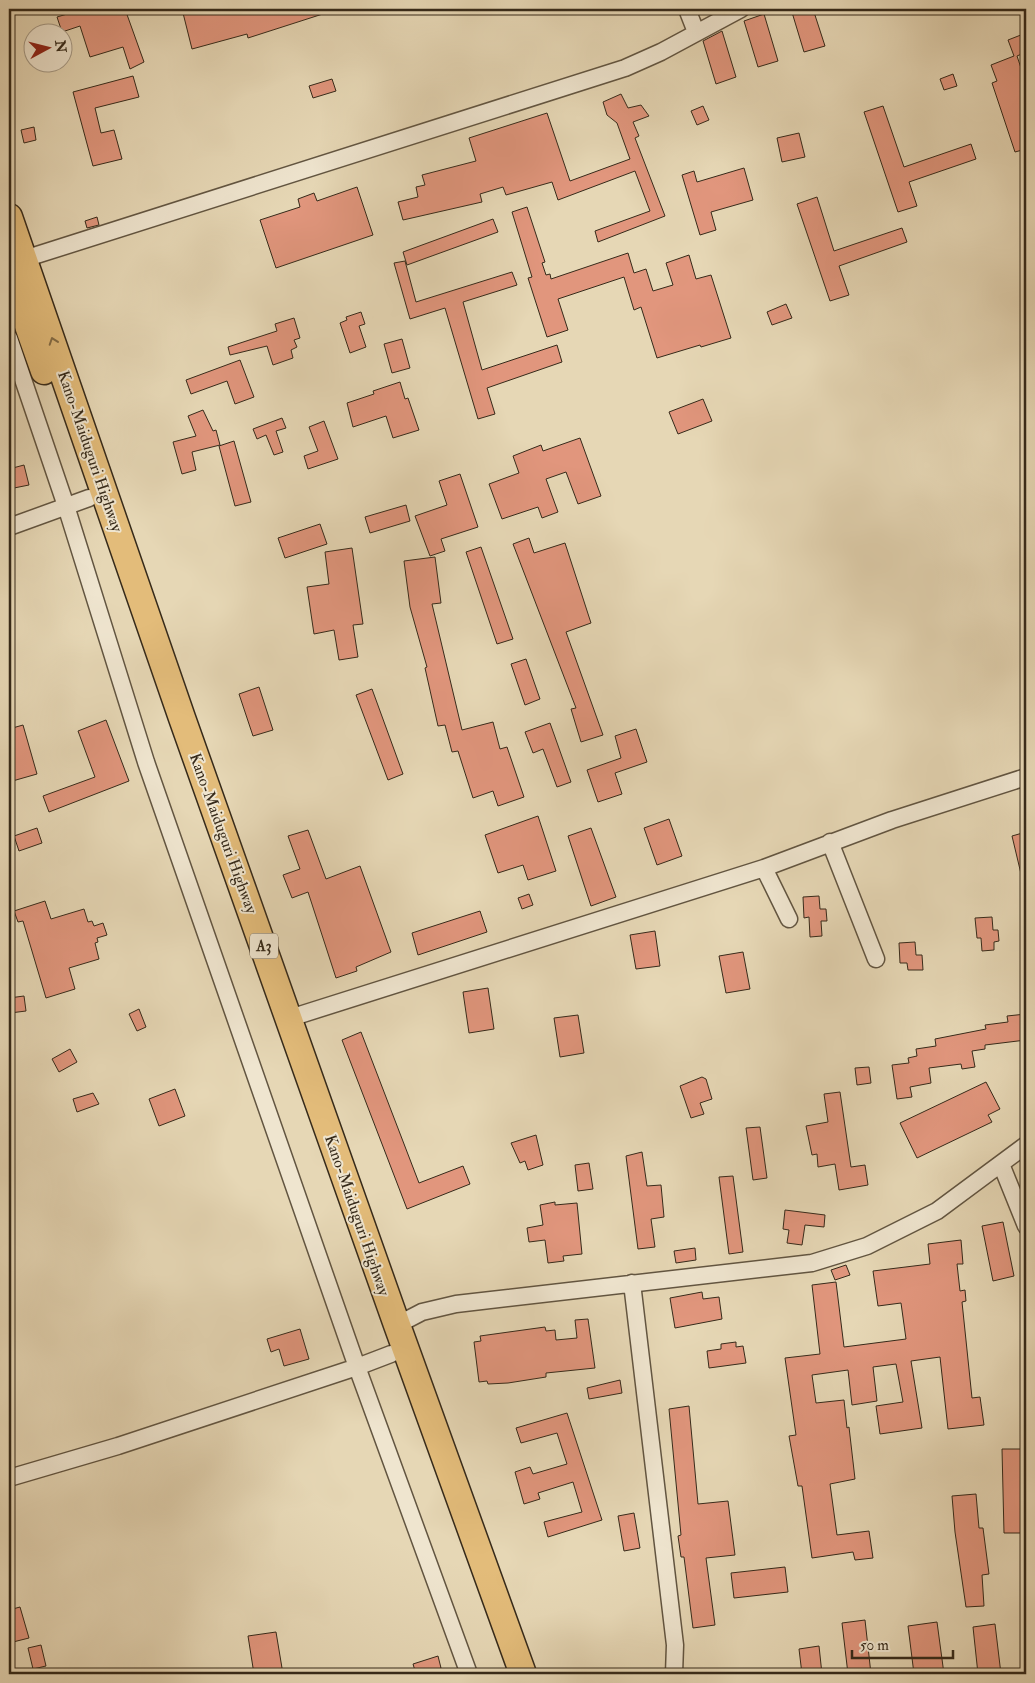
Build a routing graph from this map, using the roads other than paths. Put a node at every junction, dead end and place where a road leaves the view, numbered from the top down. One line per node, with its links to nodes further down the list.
1 (687, 9): 3 (street)
2 (741, 9): 3 (street)
3 (696, 32): 5 (street)
4 (9, 217): 5 (highway, Kano-Maiduguri Highway / A3)
5 (16, 266): 7 (highway, Kano-Maiduguri Highway / A3); 14 (highway, Kano-Maiduguri Highway / A3, one-way to 5)
6 (9, 338): 7 (street)
7 (77, 502): 8 (street); 20 (highway, Kano-Maiduguri Highway / A3); 21 (street)
8 (9, 527)
9 (1026, 777): 10 (street)
10 (830, 842): 11 (street); 13 (street)
11 (764, 868): 12 (street); 14 (street)
12 (789, 919)
13 (876, 959)
14 (290, 1018): 19 (highway, Kano-Maiduguri Highway / A3)
15 (1026, 1144): 16 (street)
16 (1001, 1164): 17 (street); 18 (street)
17 (1026, 1226)
18 (632, 1283): 19 (street); 26 (street)
19 (397, 1325): 25 (highway, Kano-Maiduguri Highway / A3)
20 (392, 1354): 21 (street); 24 (highway, Kano-Maiduguri Highway / A3)
21 (357, 1367): 22 (street); 23 (street)
22 (9, 1478)
23 (469, 1674)
24 (506, 1674)
25 (523, 1674)
26 (674, 1674)

